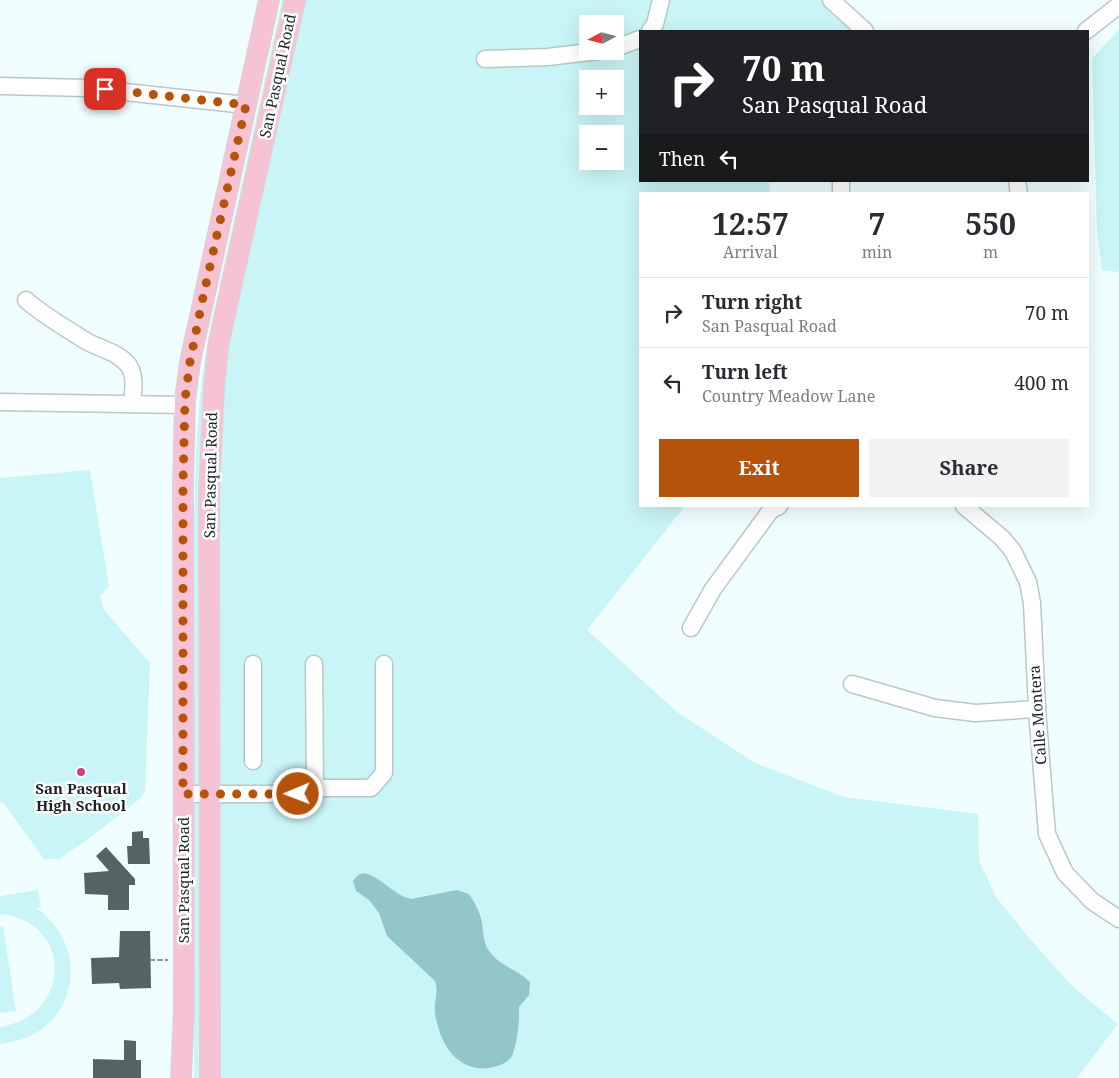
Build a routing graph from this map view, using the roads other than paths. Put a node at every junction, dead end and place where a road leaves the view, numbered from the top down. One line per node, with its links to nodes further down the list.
1 (269, 0): 14 (main road, San Pasqual Road)
2 (295, 0): 30 (main road, San Pasqual Road)
3 (660, 0): 6 (street)
4 (831, 0): 7 (street)
5 (1119, 6): 8 (street)
6 (651, 30)
7 (864, 30)
8 (1087, 30)
9 (639, 39): 10 (street)
10 (624, 45)
11 (579, 53): 12 (street)
12 (485, 59)
13 (0, 86): 14 (street)
14 (246, 105): 18 (main road, San Pasqual Road)
15 (26, 300): 17 (street)
16 (0, 402): 17 (street)
17 (132, 404): 18 (street)
18 (185, 405): 29 (main road, San Pasqual Road)
19 (777, 507): 21 (street)
20 (965, 507): 26 (street, Calle Montera)
21 (691, 628)
22 (253, 664): 27 (street)
23 (314, 664): 28 (street)
24 (384, 664): 28 (street)
25 (852, 684): 26 (street)
26 (1037, 709): 31 (street, Calle Montera)
27 (253, 761)
28 (315, 788): 30 (street)
29 (183, 794): 30 (street); 32 (main road, San Pasqual Road)
30 (209, 794): 33 (main road, San Pasqual Road)
31 (1119, 919)
32 (182, 1078)
33 (210, 1078)

